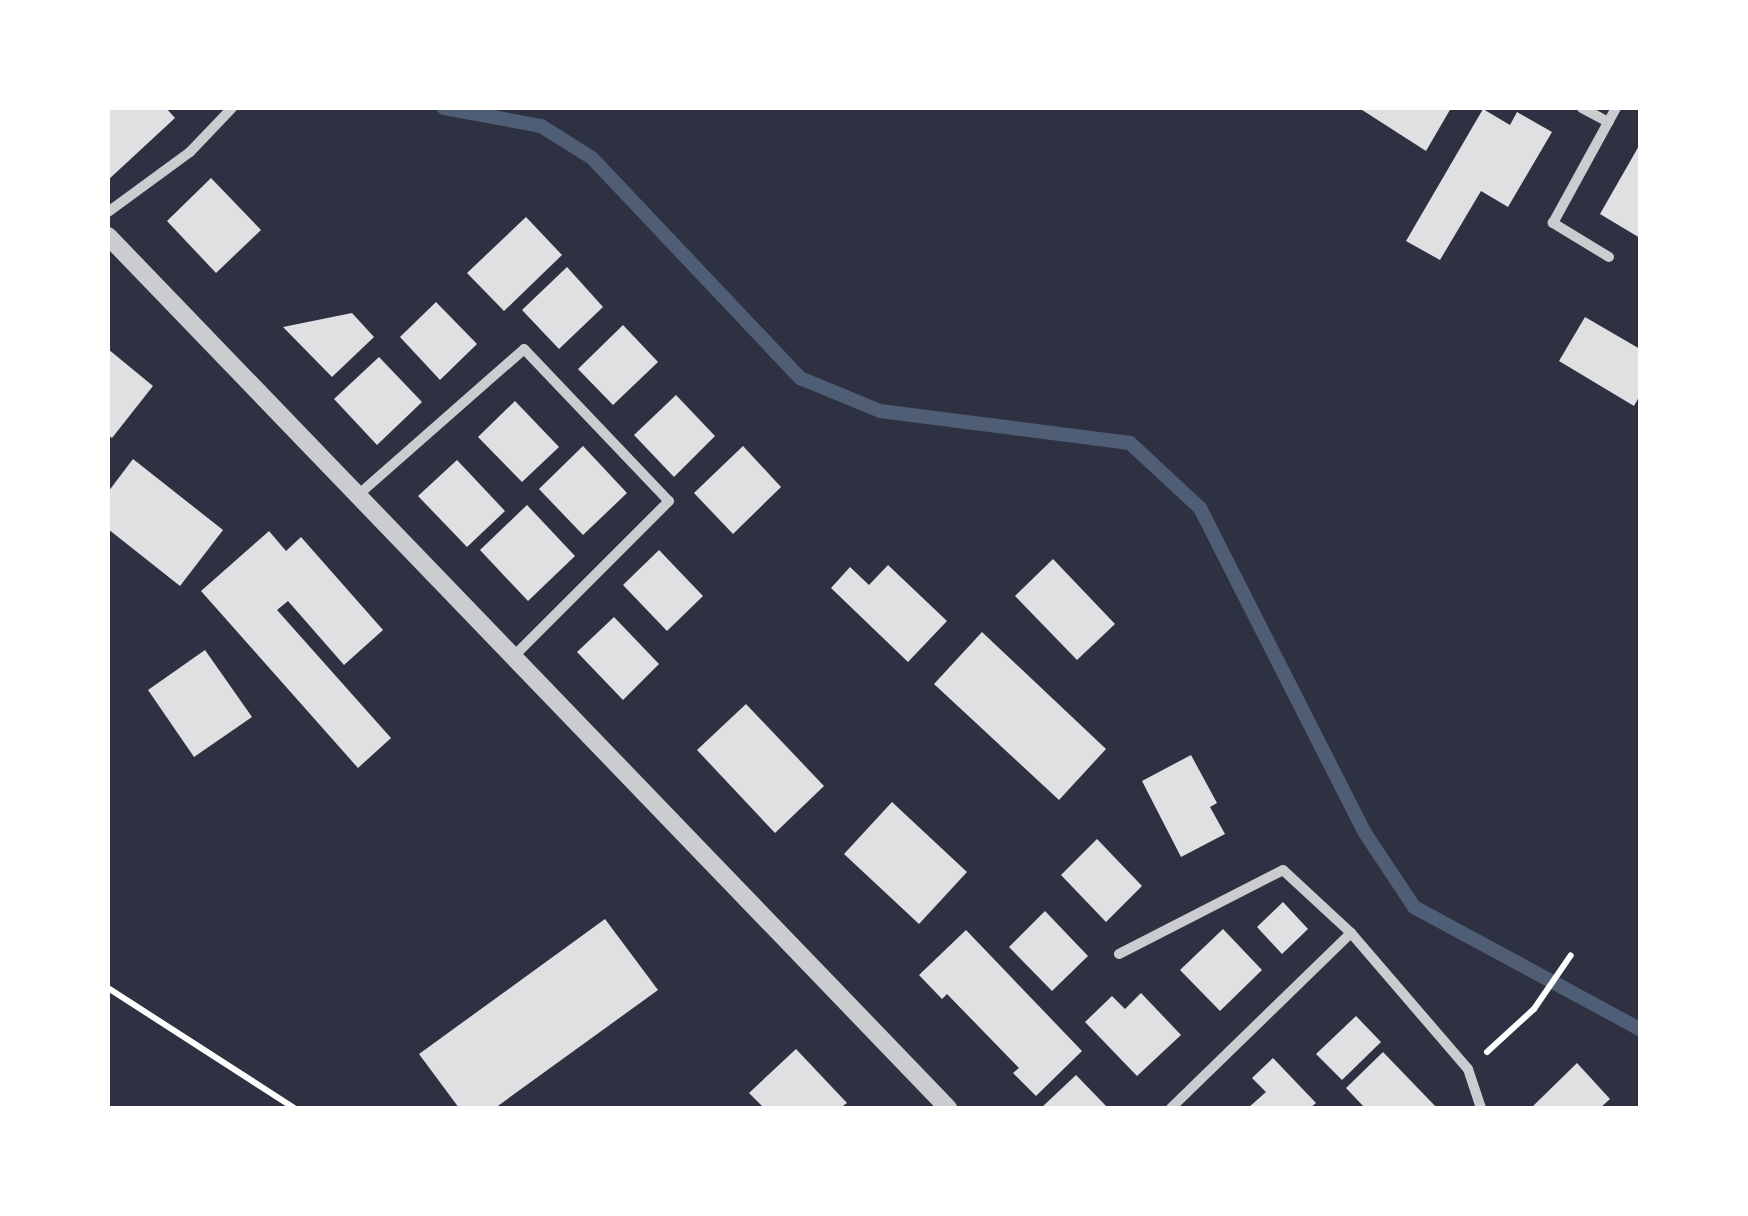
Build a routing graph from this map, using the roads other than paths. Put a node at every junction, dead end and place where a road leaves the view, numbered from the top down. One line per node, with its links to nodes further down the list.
1 (232, 108): 5 (street)
2 (1582, 108): 4 (street)
3 (1616, 108): 4 (street)
4 (1608, 122): 7 (street)
5 (108, 212)
6 (108, 236): 8 (street)
7 (1609, 257)
8 (358, 494): 9 (street); 9 (street)
9 (514, 656): 12 (street)
10 (1351, 933): 11 (street); 13 (street); 14 (street)
11 (1119, 954)
12 (948, 1108)
13 (1171, 1108)
14 (1481, 1108)

